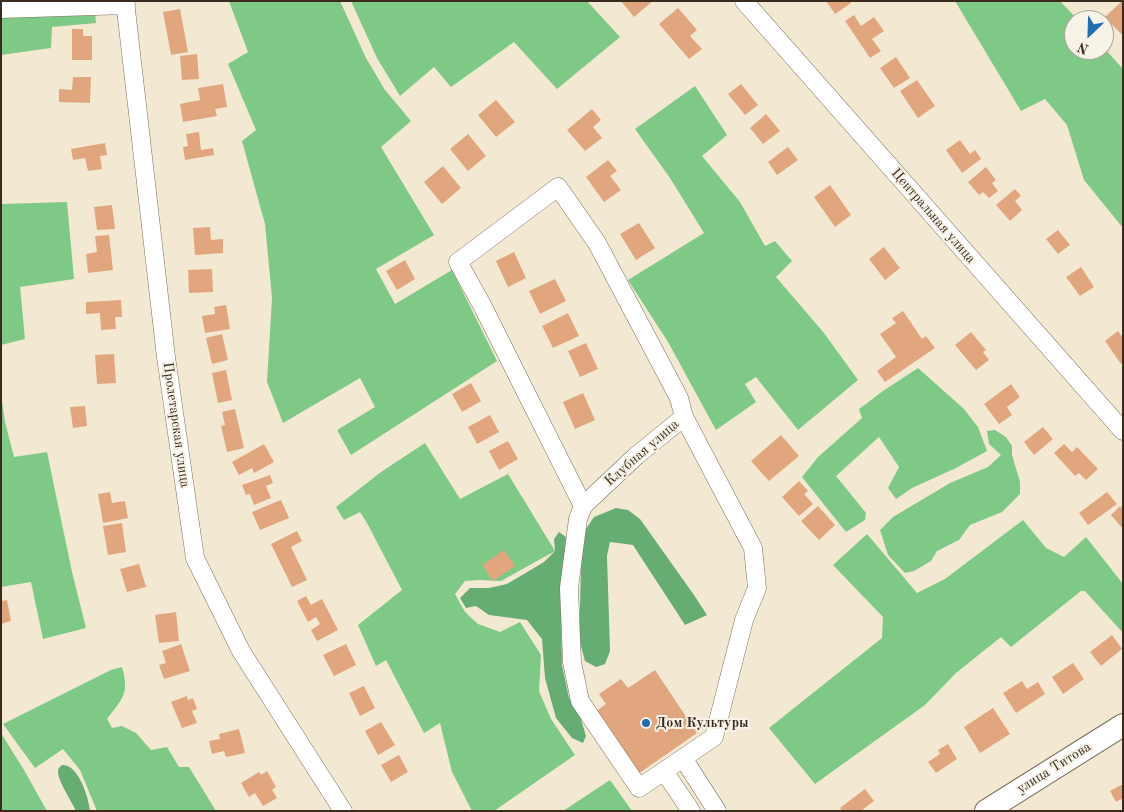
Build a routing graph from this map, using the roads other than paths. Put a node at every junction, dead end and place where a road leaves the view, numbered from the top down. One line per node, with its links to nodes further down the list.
1 (744, 1): 5 (street, Центральная улица)
2 (126, 3): 3 (street); 10 (street, Пролетарская улица)
3 (1, 9)
4 (684, 417): 6 (street, Клубная улица); 6 (street, Клубная улица); 8 (street)
5 (1123, 431)
6 (583, 506): 9 (street)
7 (1123, 725): 13 (main road, улица Титова)
8 (683, 758): 9 (street); 12 (street)
9 (664, 771): 11 (street)
10 (343, 811)
11 (690, 811)
12 (717, 811)
13 (986, 811)

